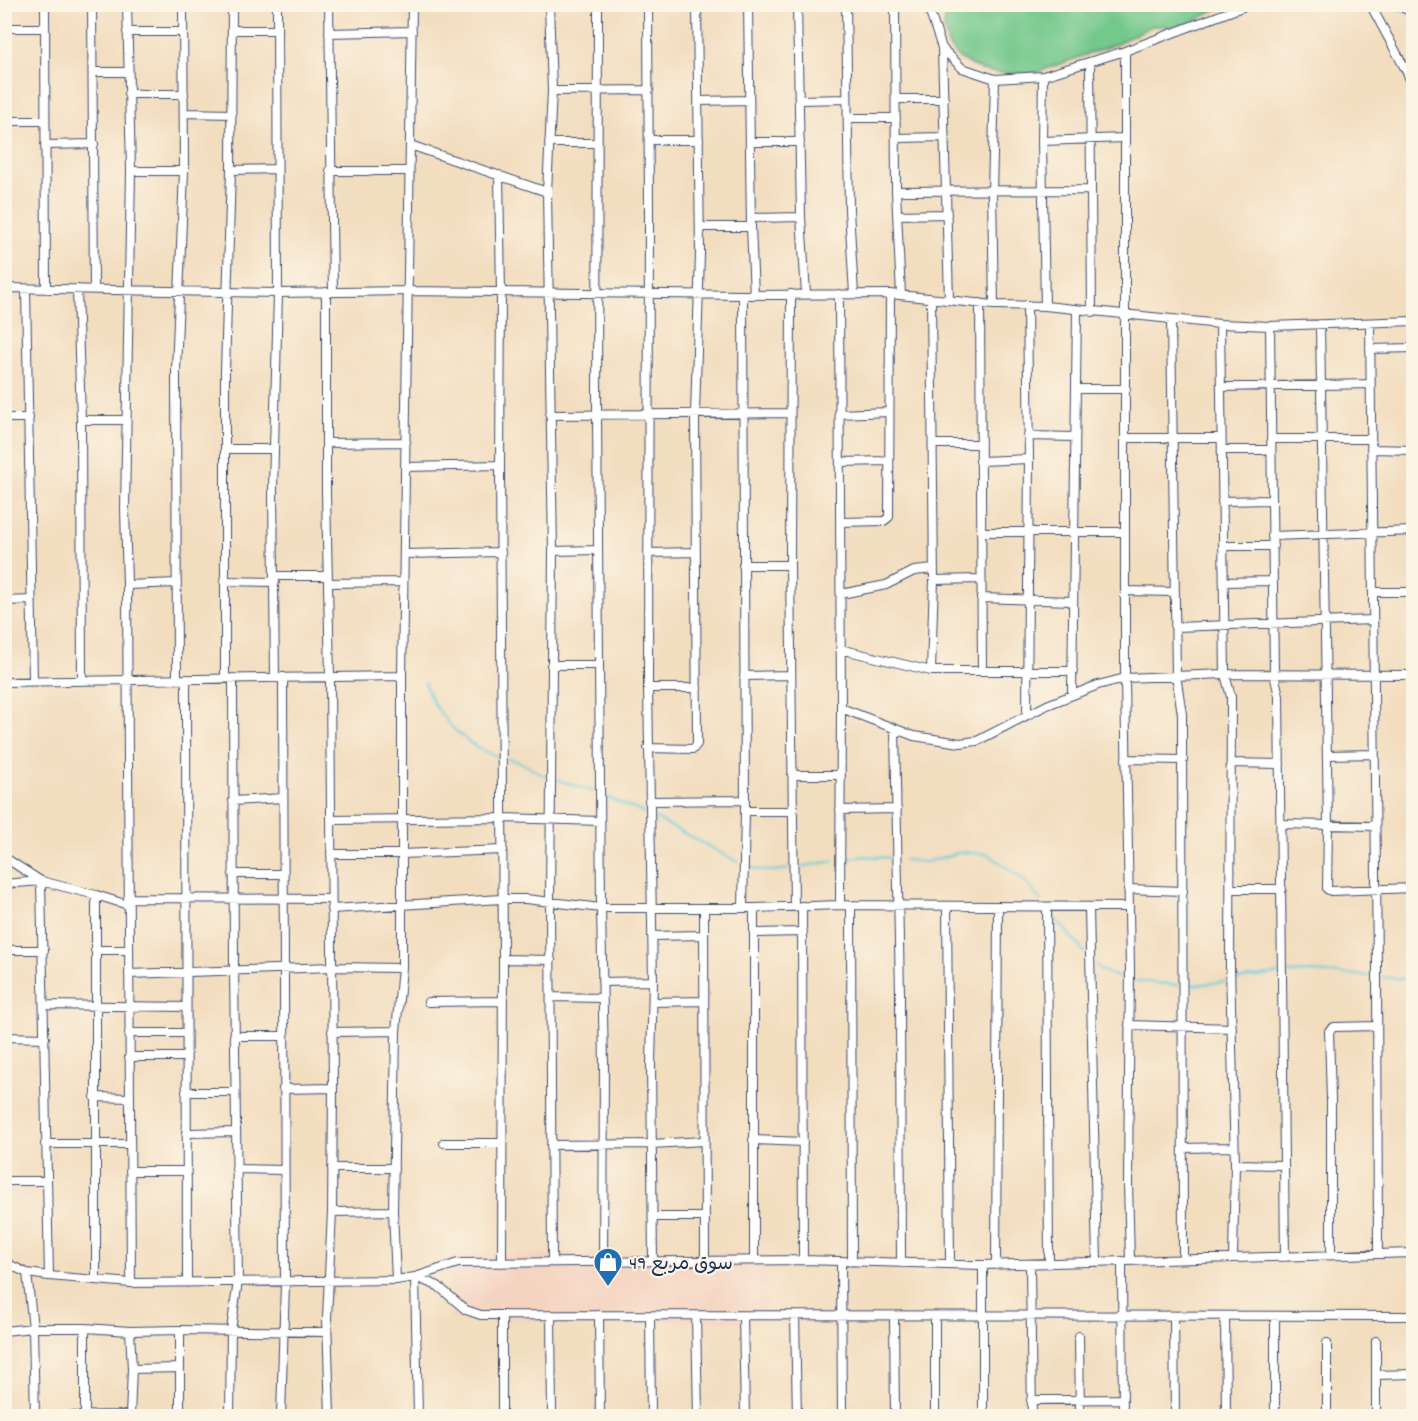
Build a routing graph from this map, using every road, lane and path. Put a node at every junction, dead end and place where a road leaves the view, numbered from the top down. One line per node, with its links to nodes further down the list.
1 (61, 4): 21 (street)
2 (92, 4): 35 (street)
3 (127, 4): 29 (street)
4 (183, 4): 30 (street)
5 (232, 4): 26 (street)
6 (277, 4): 27 (street)
7 (329, 4): 31 (street)
8 (412, 4): 28 (street)
9 (508, 4): 22 (street)
10 (598, 4): 39 (street)
11 (648, 4): 40 (street)
12 (697, 4): 50 (street)
13 (748, 4): 48 (street)
14 (797, 4): 49 (street)
15 (846, 4): 45 (street)
16 (895, 4): 46 (street)
17 (927, 4): 32 (street)
18 (1250, 4): 33 (street)
19 (1370, 4): 44 (street)
20 (1391, 4): 23 (street)
21 (45, 5): 25 (street)
22 (550, 5): 41 (street)
23 (1413, 12)
24 (4, 28): 25 (street)
25 (45, 28): 56 (street)
26 (232, 30): 27 (street); 52 (street)
27 (277, 30): 71 (street)
28 (412, 31): 31 (street); 70 (street)
29 (127, 32): 30 (street); 36 (street)
30 (183, 32): 43 (street)
31 (329, 33): 75 (street)
32 (942, 48): 38 (street); 47 (street)
33 (1125, 51): 34 (street); 59 (street)
34 (1090, 62): 37 (street); 62 (street)
35 (94, 72): 36 (street); 68 (street)
36 (127, 72): 42 (street)
37 (1043, 76): 38 (street); 63 (street)
38 (995, 79): 83 (street)
39 (598, 90): 40 (street); 41 (street); 67 (street)
40 (649, 90): 60 (street)
41 (552, 91): 66 (street)
42 (128, 94): 43 (street); 73 (street)
43 (184, 94): 51 (street)
44 (1413, 98)
45 (847, 99): 49 (street); 53 (street)
46 (896, 99): 47 (street); 54 (street)
47 (944, 99): 57 (street)
48 (749, 100): 50 (street); 64 (street)
49 (800, 100): 65 (street)
50 (699, 101): 61 (street)
51 (184, 113): 52 (street); 74 (street)
52 (232, 114): 72 (street)
53 (848, 118): 54 (street); 109 (street)
54 (896, 118): 58 (street)
55 (4, 121): 56 (street)
56 (45, 121): 69 (street)
57 (945, 137): 58 (street); 82 (street)
58 (896, 138): 80 (street)
59 (1124, 138): 62 (street); 122 (street)
60 (649, 140): 61 (street); 104 (street)
61 (699, 140): 88 (street)
62 (1089, 140): 63 (street); 79 (street)
63 (1042, 141): 78 (street)
64 (750, 142): 65 (street); 87 (street)
65 (800, 142): 86 (street)
66 (549, 143): 67 (street); 81 (street)
67 (598, 143): 103 (street)
68 (94, 144): 69 (street); 94 (street)
69 (45, 145): 92 (street)
70 (410, 145): 76 (street); 77 (street)
71 (277, 169): 72 (street); 102 (street)
72 (231, 170): 99 (street)
73 (131, 171): 74 (street); 95 (street)
74 (184, 171): 96 (street)
75 (330, 171): 76 (street); 100 (street)
76 (408, 171): 97 (street)
77 (499, 174): 81 (street); 98 (street)
78 (1043, 190): 79 (street); 83 (street); 119 (street)
79 (1091, 190): 121 (street)
80 (896, 191): 82 (street); 85 (street)
81 (547, 192): 101 (street)
82 (946, 192): 83 (street); 84 (street)
83 (992, 192): 117 (street)
84 (947, 214): 85 (street); 115 (street)
85 (897, 215): 113 (street)
86 (801, 217): 87 (street); 107 (street)
87 (751, 218): 89 (street)
88 (700, 227): 89 (street); 105 (street)
89 (751, 227): 112 (street)
90 (4, 288): 91 (street)
91 (26, 289): 92 (street); 146 (street)
92 (46, 289): 93 (street)
93 (77, 289): 94 (street); 147 (street)
94 (94, 289): 95 (street)
95 (129, 290): 96 (street); 148 (street)
96 (179, 291): 99 (street); 203 (street)
97 (407, 291): 98 (street); 100 (street); 157 (street)
98 (501, 291): 101 (street); 171 (street)
99 (227, 292): 102 (street); 161 (street)
100 (329, 292): 102 (street); 158 (street)
101 (548, 292): 103 (street); 144 (street)
102 (278, 293): 162 (street)
103 (598, 293): 104 (street); 139 (street)
104 (648, 294): 105 (street); 140 (street)
105 (698, 294): 111 (street); 141 (street)
106 (791, 294): 107 (street); 112 (street); 138 (street)
107 (806, 294): 108 (street)
108 (839, 294): 109 (street); 143 (street)
109 (854, 294): 110 (street)
110 (890, 294): 113 (street); 137 (street)
111 (743, 295): 112 (street); 142 (street)
112 (754, 295)
113 (901, 295): 114 (street)
114 (931, 298): 115 (street); 159 (street)
115 (949, 300): 116 (street)
116 (980, 303): 117 (street); 160 (street)
117 (994, 304): 118 (street)
118 (1027, 305): 119 (street); 149 (street)
119 (1045, 306): 120 (street)
120 (1077, 310): 121 (street); 135 (street)
121 (1092, 312): 122 (street)
122 (1126, 316): 123 (street); 136 (street)
123 (1172, 320): 126 (street); 152 (street)
124 (1413, 321): 125 (street)
125 (1370, 323): 127 (street); 130 (street)
126 (1220, 324): 128 (street); 133 (street)
127 (1320, 324): 128 (street); 132 (street)
128 (1270, 326): 134 (street)
129 (1413, 348): 130 (street)
130 (1370, 349): 131 (street)
131 (1370, 384): 132 (street); 155 (street)
132 (1321, 386): 134 (street); 154 (street)
133 (1221, 387): 134 (street); 153 (street)
134 (1270, 387): 156 (street)
135 (1076, 389): 136 (street); 150 (street)
136 (1126, 389): 151 (street)
137 (889, 412): 143 (street); 168 (street)
138 (790, 413): 142 (street); 193 (street)
139 (597, 414): 140 (street); 144 (street); 186 (street)
140 (648, 414): 141 (street); 190 (street)
141 (695, 414): 142 (street); 189 (street)
142 (743, 414): 192 (street)
143 (839, 414): 170 (street)
144 (550, 415): 187 (street)
145 (4, 418): 146 (street)
146 (29, 418): 212 (street)
147 (81, 420): 148 (street); 243 (street)
148 (126, 420): 204 (street)
149 (1028, 436): 150 (street); 167 (street)
150 (1075, 436): 180 (street)
151 (1125, 438): 152 (street); 181 (street)
152 (1173, 438): 153 (street); 206 (street)
153 (1221, 438): 164 (street)
154 (1322, 439): 155 (street); 156 (street); 182 (street)
155 (1371, 439): 163 (street)
156 (1271, 440): 165 (street)
157 (406, 442): 158 (street); 172 (street)
158 (326, 443): 196 (street)
159 (933, 444): 160 (street); 194 (street)
160 (981, 444): 169 (street)
161 (225, 449): 162 (street); 199 (street)
162 (274, 449): 195 (street)
163 (1371, 449): 166 (street); 176 (street)
164 (1222, 450): 165 (street); 174 (street)
165 (1271, 450): 173 (street)
166 (1413, 450)
167 (1029, 459): 169 (street); 179 (street)
168 (888, 461): 170 (street); 175 (street)
169 (980, 461): 178 (street)
170 (840, 462): 175 (street)
171 (500, 465): 172 (street); 188 (street)
172 (405, 467): 191 (street)
173 (1272, 500): 174 (street); 183 (street)
174 (1222, 501): 184 (street)
175 (841, 522): 209 (street)
176 (1372, 531): 177 (street); 182 (street); 207 (street)
177 (1413, 531)
178 (981, 532): 179 (street); 197 (street)
179 (1028, 532): 180 (street); 211 (street)
180 (1074, 532): 181 (street); 214 (street)
181 (1125, 532): 205 (street)
182 (1323, 534): 183 (street); 216 (street)
183 (1272, 536): 185 (street)
184 (1223, 546): 185 (street); 202 (street)
185 (1272, 546): 200 (street)
186 (598, 550): 187 (street); 221 (street)
187 (553, 551): 222 (street)
188 (501, 552): 191 (street); 268 (street)
189 (696, 552): 190 (street); 246 (street)
190 (648, 553): 245 (street)
191 (404, 554): 201 (street)
192 (743, 565): 193 (street); 235 (street)
193 (790, 565): 229 (street)
194 (934, 569): 198 (street); 209 (street)
195 (275, 579): 196 (street); 199 (street); 236 (street)
196 (328, 579): 201 (street); 237 (street)
197 (981, 579): 198 (street); 210 (street)
198 (934, 580): 223 (street)
199 (224, 581): 238 (street)
200 (1273, 581): 202 (street); 217 (street)
201 (403, 582): 234 (street)
202 (1224, 582): 218 (street)
203 (177, 583): 204 (street); 240 (street)
204 (127, 585): 241 (street)
205 (1125, 591): 206 (street); 239 (street)
206 (1175, 592): 219 (street)
207 (1373, 592): 208 (street); 215 (street)
208 (1413, 592)
209 (841, 594): 220 (street)
210 (981, 598): 211 (street); 225 (street)
211 (1028, 598): 214 (street); 226 (street)
212 (32, 600): 213 (street); 242 (street)
213 (4, 601)
214 (1073, 601): 224 (street)
215 (1373, 620): 216 (street); 232 (street)
216 (1325, 622): 217 (street); 231 (street)
217 (1274, 624): 218 (street); 228 (street)
218 (1225, 626): 219 (street); 227 (street)
219 (1175, 627): 230 (street)
220 (840, 649): 223 (street); 248 (street)
221 (599, 664): 222 (street); 272 (street)
222 (551, 665): 271 (street)
223 (931, 671): 225 (street)
224 (1073, 671): 226 (street); 247 (street)
225 (982, 672): 226 (street)
226 (1028, 672): 249 (street)
227 (1225, 674): 228 (street); 230 (street); 256 (street)
228 (1274, 674): 231 (street); 257 (street)
229 (791, 675): 235 (street); 258 (street)
230 (1176, 675): 239 (street); 255 (street)
231 (1326, 675): 232 (street); 253 (street)
232 (1373, 675): 233 (street); 252 (street)
233 (1413, 675)
234 (402, 676): 237 (street); 270 (street)
235 (744, 676): 261 (street)
236 (279, 677): 237 (street); 238 (street); 260 (street)
237 (330, 677): 269 (street)
238 (229, 678): 240 (street); 262 (street)
239 (1125, 678): 247 (street); 254 (street)
240 (181, 679): 241 (street); 291 (street)
241 (126, 680): 243 (street); 296 (street)
242 (33, 681): 243 (street); 244 (street)
243 (82, 681)
244 (4, 682)
245 (648, 688): 246 (street); 251 (street)
246 (697, 688): 251 (street)
247 (1072, 695): 249 (street)
248 (841, 708): 250 (street); 259 (street)
249 (1028, 715): 250 (street)
250 (895, 729): 264 (street)
251 (648, 748): 263 (street)
252 (1374, 754): 253 (street); 275 (street)
253 (1327, 755): 274 (street)
254 (1126, 759): 255 (street); 286 (street)
255 (1183, 760): 289 (street)
256 (1231, 763): 257 (street); 287 (street)
257 (1280, 764): 273 (street)
258 (792, 775): 259 (street); 266 (street)
259 (841, 775): 265 (street)
260 (283, 798): 262 (street); 281 (street)
261 (745, 800): 263 (street); 267 (street)
262 (233, 801): 280 (street)
263 (649, 801): 305 (street)
264 (897, 809): 265 (street); 300 (street)
265 (840, 810): 298 (street)
266 (793, 811): 267 (street); 302 (street)
267 (745, 812): 310 (street)
268 (503, 818): 270 (street); 271 (street); 276 (street)
269 (331, 820): 270 (street); 277 (street)
270 (402, 820): 278 (street)
271 (550, 821): 272 (street); 297 (street)
272 (600, 821): 308 (street)
273 (1281, 824): 274 (street); 288 (street)
274 (1328, 825): 275 (street); 284 (street)
275 (1375, 826): 284 (street)
276 (503, 850): 278 (street); 294 (street)
277 (331, 854): 278 (street); 293 (street)
278 (401, 854): 301 (street)
279 (4, 857): 282 (street)
280 (233, 874): 281 (street); 292 (street)
281 (283, 874): 295 (street)
282 (41, 882): 283 (street); 290 (street); 319 (street)
283 (4, 884)
284 (1376, 888): 285 (street); 343 (street)
285 (1413, 888)
286 (1128, 889): 289 (street); 307 (street)
287 (1231, 889): 288 (street); 345 (street)
288 (1282, 889): 378 (street)
289 (1183, 891): 344 (street)
290 (96, 895): 296 (street); 320 (street)
291 (185, 897): 292 (street); 296 (street); 328 (street)
292 (234, 898): 295 (street); 327 (street)
293 (331, 899): 295 (street); 313 (street)
294 (502, 899): 297 (street); 301 (street); 322 (street)
295 (283, 900): 326 (street)
296 (128, 901): 321 (street)
297 (550, 902): 308 (street); 323 (street)
298 (840, 905): 299 (street); 302 (street)
299 (851, 905): 300 (street); 402 (street)
300 (899, 905): 303 (street); 409 (street)
301 (401, 906): 313 (street); 325 (street)
302 (798, 906): 311 (street); 315 (street)
303 (947, 906): 304 (street); 410 (street)
304 (998, 906): 306 (street); 411 (street)
305 (651, 907): 308 (street); 309 (street); 317 (street)
306 (1047, 907): 312 (street); 413 (street)
307 (1128, 907): 312 (street); 342 (street)
308 (601, 908): 331 (street)
309 (704, 908): 310 (street); 316 (street)
310 (743, 908): 311 (street)
311 (754, 908): 314 (street)
312 (1089, 908): 407 (street)
313 (331, 909): 324 (street)
314 (754, 933): 315 (street); 364 (street)
315 (803, 933): 366 (street)
316 (704, 935): 317 (street); 335 (street)
317 (652, 936): 330 (street)
318 (4, 950): 319 (street)
319 (44, 950): 338 (street)
320 (95, 950): 321 (street); 339 (street)
321 (128, 950): 329 (street)
322 (503, 959): 323 (street); 334 (street)
323 (551, 960): 332 (street)
324 (332, 967): 325 (street); 326 (street); 347 (street)
325 (402, 968): 346 (street)
326 (283, 969): 327 (street); 351 (street)
327 (234, 970): 328 (street); 350 (street)
328 (185, 972): 329 (street); 341 (street)
329 (129, 975): 340 (street)
330 (653, 981): 331 (street); 337 (street)
331 (603, 982): 333 (street)
332 (551, 997): 333 (street); 374 (street)
333 (602, 999): 371 (street)
334 (503, 1001): 336 (street); 368 (street)
335 (704, 1001): 337 (street); 365 (street)
336 (428, 1002)
337 (652, 1002): 372 (street)
338 (44, 1005): 339 (street); 353 (street)
339 (95, 1005): 340 (street); 360 (street)
340 (129, 1006): 341 (street); 348 (street)
341 (185, 1007): 349 (street)
342 (1129, 1025): 344 (street); 403 (street)
343 (1377, 1026): 392 (street); 393 (street)
344 (1183, 1027): 345 (street); 376 (street)
345 (1232, 1028): 375 (street)
346 (396, 1031): 347 (street); 380 (street)
347 (332, 1032): 356 (street)
348 (129, 1033): 349 (street); 354 (street)
349 (185, 1033): 355 (street)
350 (234, 1036): 351 (street); 359 (street)
351 (283, 1036): 357 (street)
352 (4, 1037): 353 (street)
353 (45, 1038): 369 (street)
354 (129, 1057): 355 (street); 361 (street)
355 (186, 1057): 358 (street)
356 (333, 1088): 357 (street); 379 (street)
357 (283, 1089): 382 (street)
358 (186, 1092): 359 (street); 363 (street)
359 (235, 1092): 362 (street)
360 (95, 1097): 361 (street); 373 (street)
361 (130, 1098): 370 (street)
362 (236, 1132): 363 (street); 381 (street)
363 (186, 1133): 384 (street)
364 (753, 1140): 366 (street); 397 (street)
365 (704, 1141): 372 (street); 390 (street)
366 (803, 1142): 398 (street)
367 (444, 1143): 368 (street)
368 (503, 1143): 408 (street)
369 (45, 1144): 373 (street); 386 (street)
370 (130, 1144): 373 (street); 383 (street)
371 (603, 1144): 372 (street); 374 (street); 406 (street)
372 (652, 1144): 389 (street)
373 (95, 1145): 418 (street)
374 (551, 1145): 405 (street)
375 (1234, 1147): 376 (street); 377 (street)
376 (1183, 1148): 399 (street)
377 (1235, 1164): 378 (street); 395 (street)
378 (1282, 1165): 394 (street)
379 (332, 1168): 380 (street); 388 (street)
380 (394, 1168): 387 (street)
381 (236, 1169): 382 (street); 420 (street)
382 (283, 1170): 424 (street)
383 (130, 1171): 384 (street); 422 (street)
384 (187, 1171): 423 (street)
385 (4, 1181): 386 (street)
386 (46, 1181): 416 (street)
387 (393, 1211): 388 (street); 419 (street)
388 (332, 1212): 421 (street)
389 (653, 1217): 390 (street); 400 (street)
390 (705, 1217): 396 (street)
391 (1413, 1253): 392 (street)
392 (1378, 1254): 393 (street)
393 (1331, 1255): 394 (street)
394 (1285, 1257): 395 (street)
395 (1233, 1258): 399 (street)
396 (705, 1260): 397 (street); 400 (street)
397 (754, 1260): 398 (street)
398 (803, 1260): 401 (street)
399 (1183, 1260): 403 (street)
400 (653, 1261): 406 (street)
401 (841, 1261): 402 (street); 432 (street)
402 (852, 1261): 409 (street)
403 (1126, 1261): 407 (street); 435 (street)
404 (4, 1262): 415 (street)
405 (552, 1262): 406 (street); 408 (street)
406 (603, 1262)
407 (1097, 1262): 413 (street)
408 (502, 1263): 417 (street)
409 (901, 1263): 410 (street)
410 (950, 1264): 414 (street)
411 (996, 1264): 412 (street); 414 (street)
412 (1030, 1264): 413 (street); 441 (street)
413 (1049, 1264)
414 (983, 1265): 440 (street)
415 (27, 1273): 416 (street); 442 (street)
416 (49, 1276): 418 (street)
417 (415, 1277): 419 (street); 425 (street); 467 (street)
418 (96, 1279): 422 (street)
419 (396, 1280): 421 (street)
420 (237, 1281): 423 (street); 424 (street); 445 (street)
421 (328, 1281): 424 (street); 449 (street)
422 (132, 1283): 423 (street)
423 (187, 1283)
424 (285, 1283): 448 (street)
425 (502, 1315): 426 (street); 468 (street)
426 (551, 1315): 427 (street); 469 (street)
427 (599, 1316): 428 (street); 470 (street)
428 (650, 1316): 429 (street); 471 (street)
429 (696, 1316): 430 (street); 472 (street)
430 (743, 1316): 431 (street); 473 (street)
431 (795, 1316): 432 (street); 474 (street)
432 (841, 1316): 433 (street); 475 (street)
433 (894, 1316): 434 (street); 476 (street)
434 (935, 1316): 440 (street); 477 (street)
435 (1122, 1316): 436 (street); 441 (street); 457 (street)
436 (1174, 1316): 437 (street); 482 (street)
437 (1225, 1316): 438 (street); 483 (street)
438 (1275, 1316): 439 (street); 484 (street)
439 (1413, 1316)
440 (983, 1317): 441 (street); 478 (street)
441 (1030, 1317): 458 (street)
442 (33, 1328): 443 (street); 446 (street); 460 (street)
443 (85, 1328): 447 (street); 461 (street)
444 (180, 1330): 445 (street); 447 (street); 453 (street)
445 (231, 1330): 448 (street); 464 (street)
446 (4, 1331)
447 (130, 1331): 454 (street)
448 (283, 1332): 449 (street); 465 (street)
449 (327, 1332): 466 (street)
450 (1079, 1336): 459 (street)
451 (1376, 1341): 455 (street)
452 (1327, 1343): 485 (street)
453 (180, 1368): 454 (street); 463 (street)
454 (132, 1369): 462 (street)
455 (1376, 1374): 456 (street); 486 (street)
456 (1413, 1374)
457 (1123, 1399): 459 (street); 481 (street)
458 (1031, 1400): 459 (street); 479 (street)
459 (1080, 1400): 480 (street)
460 (34, 1416): 461 (street)
461 (85, 1416): 462 (street)
462 (130, 1416)
463 (180, 1416)
464 (230, 1416)
465 (281, 1416)
466 (330, 1416)
467 (418, 1416)
468 (502, 1416)
469 (552, 1416)
470 (600, 1416)
471 (651, 1416)
472 (698, 1416)
473 (745, 1416)
474 (797, 1416)
475 (842, 1416)
476 (895, 1416)
477 (935, 1416)
478 (983, 1416)
479 (1032, 1416)
480 (1080, 1416)
481 (1123, 1416)
482 (1175, 1416)
483 (1226, 1416)
484 (1275, 1416)
485 (1327, 1416)
486 (1376, 1416)

